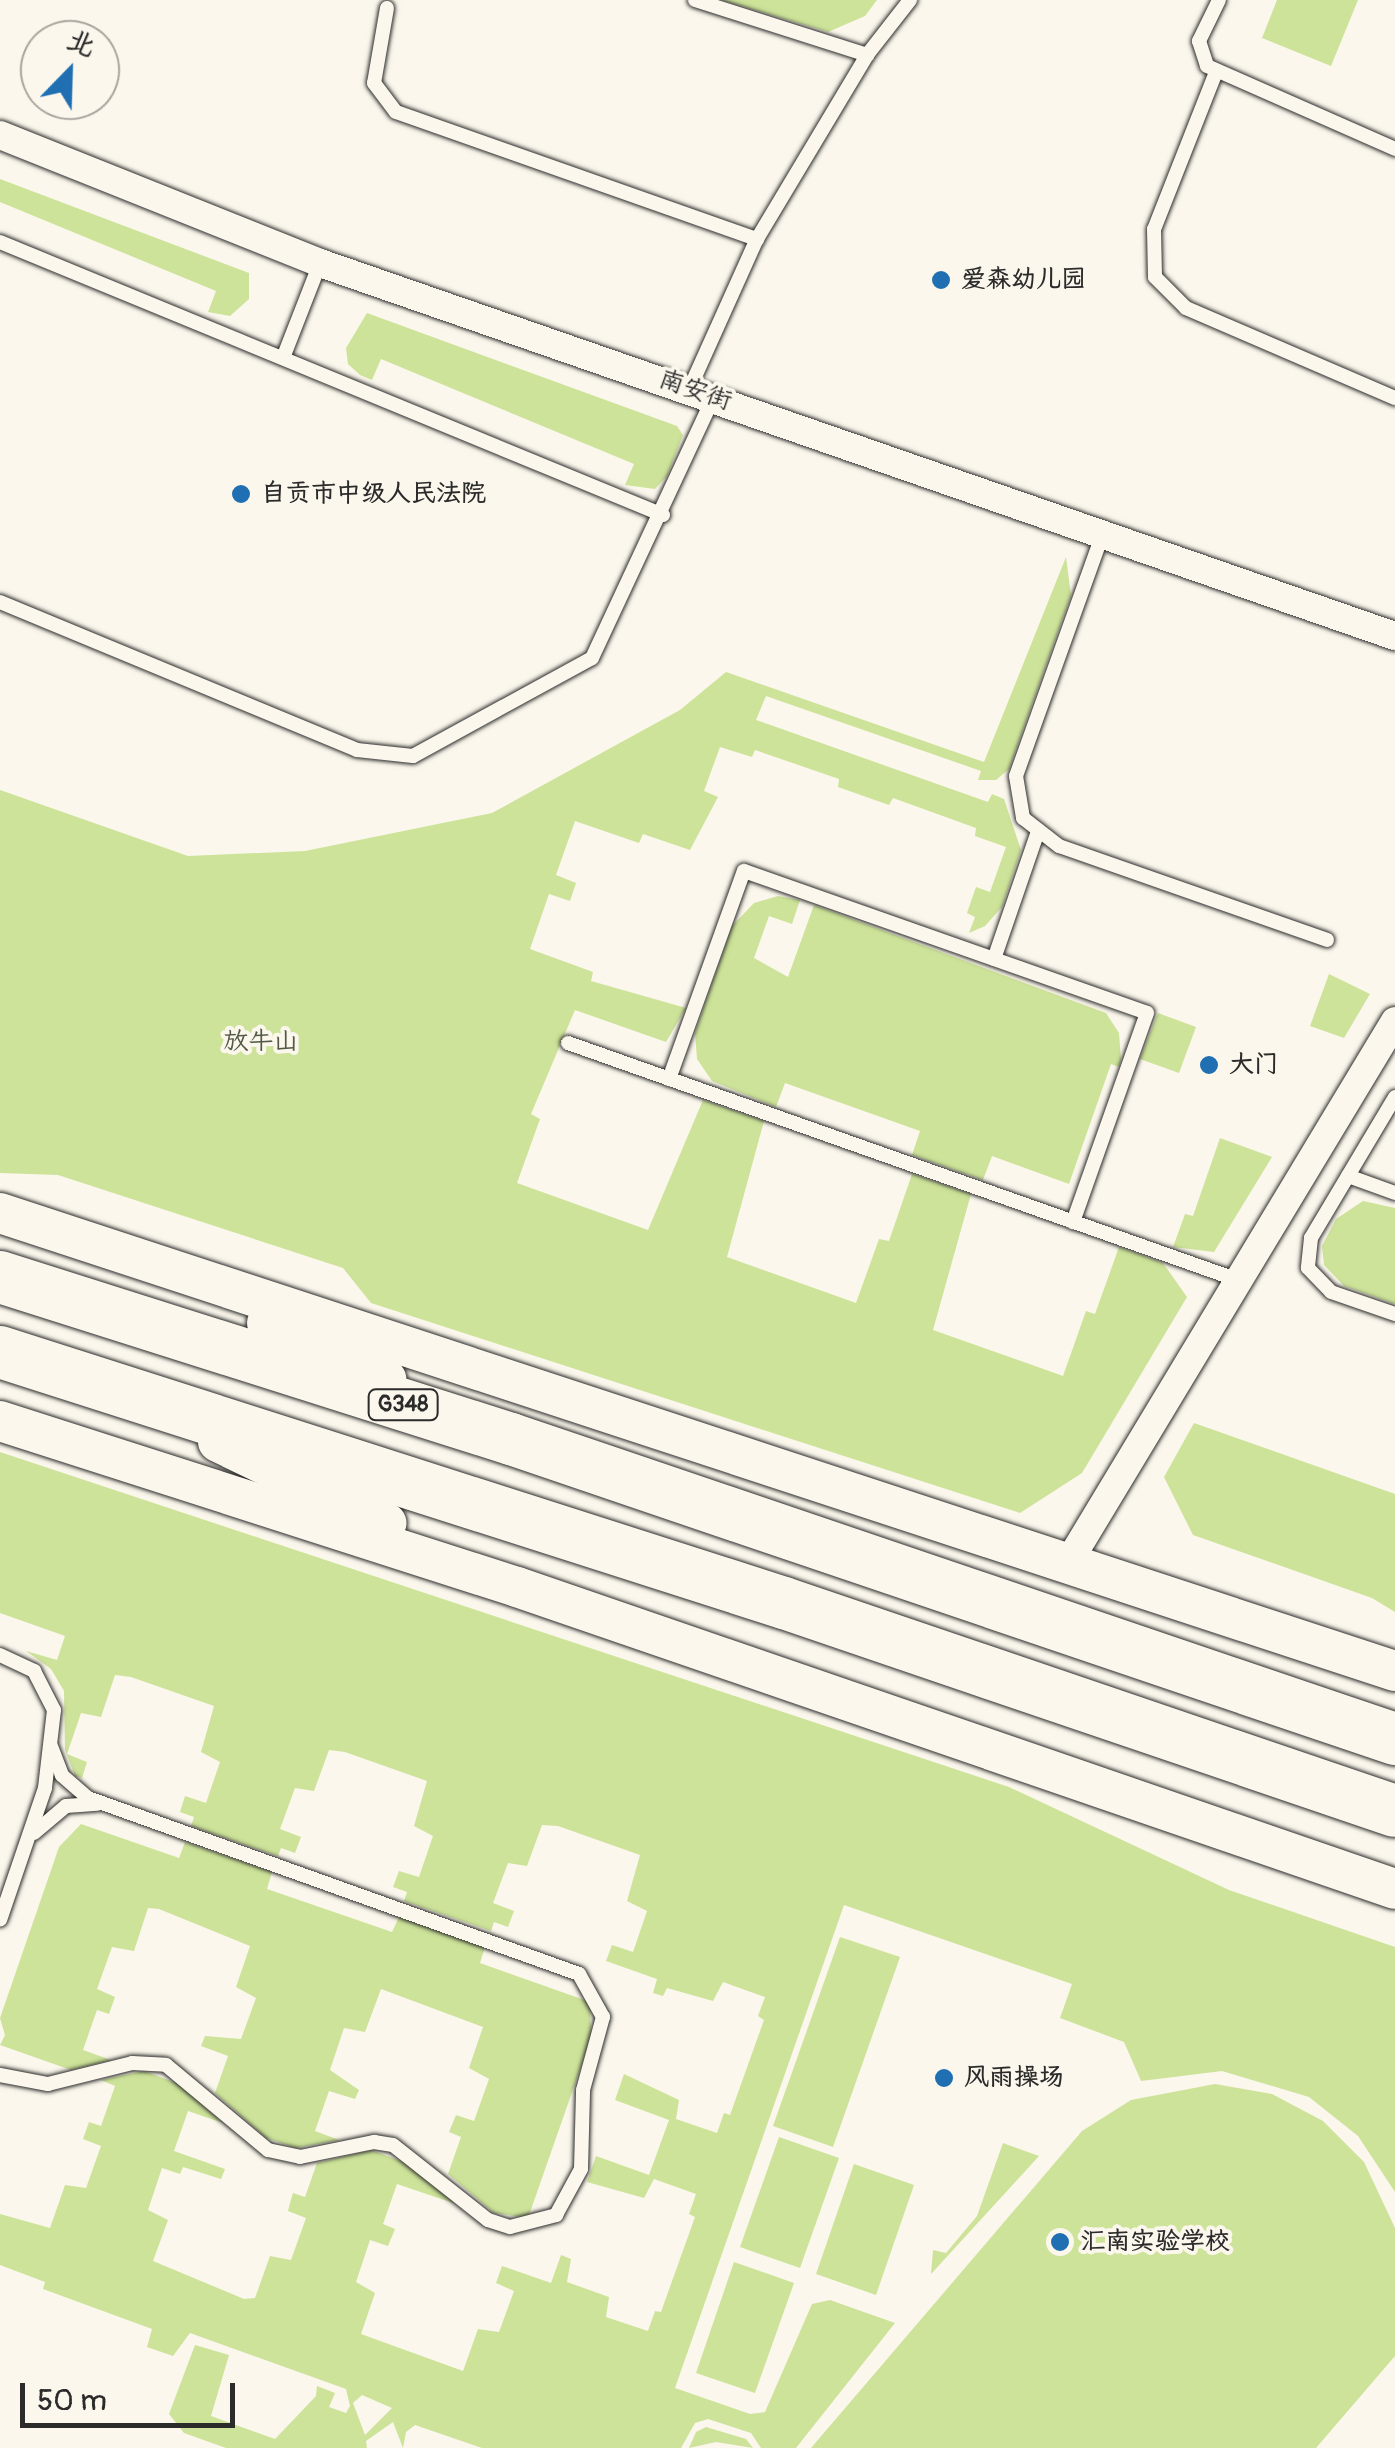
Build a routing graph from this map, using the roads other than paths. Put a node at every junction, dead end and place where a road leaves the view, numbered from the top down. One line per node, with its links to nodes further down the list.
1 (695, 0): 5 (lane)
2 (910, 0): 5 (lane)
3 (1219, 0): 6 (lane)
4 (388, 8): 9 (lane)
5 (868, 55): 9 (lane)
6 (1216, 72): 8 (lane); 14 (lane)
7 (0, 135): 11 (street, 南安街)
8 (1395, 148)
9 (756, 239): 13 (lane)
10 (0, 242): 12 (lane)
11 (320, 263): 12 (lane); 13 (street, 南安街)
12 (282, 358): 15 (lane)
13 (701, 394): 15 (lane); 16 (street, 南安街)
14 (1395, 398)
15 (664, 515): 17 (lane)
16 (1103, 533): 18 (street, 南安街); 19 (lane)
17 (0, 602)
18 (1395, 636)
19 (1037, 834): 20 (lane); 21 (lane)
20 (1327, 940)
21 (994, 959): 24 (lane); 29 (lane)
22 (1395, 1020): 32 (street)
23 (568, 1043): 24 (lane)
24 (670, 1079): 29 (lane)
25 (1395, 1097): 26 (lane)
26 (1348, 1176): 27 (lane); 33 (lane)
27 (1395, 1192)
28 (0, 1214): 30 (street)
29 (1073, 1222): 32 (lane)
30 (116, 1250): 37 (street); 38 (street)
31 (0, 1277): 37 (highway, G348)
32 (1238, 1280): 38 (street)
33 (1395, 1314)
34 (0, 1352): 35 (highway)
35 (93, 1381): 39 (street); 45 (highway)
36 (0, 1421): 39 (street)
37 (511, 1439): 42 (highway, G348)
38 (1068, 1562): 41 (street)
39 (518, 1587): 47 (street)
40 (0, 1655): 43 (lane)
41 (1395, 1671)
42 (1395, 1740)
43 (51, 1746): 44 (lane); 46 (lane)
44 (108, 1806): 46 (lane); 49 (lane)
45 (1395, 1811)
46 (27, 1842): 48 (lane)
47 (1395, 1890)
48 (0, 1920)
49 (3, 2074)

